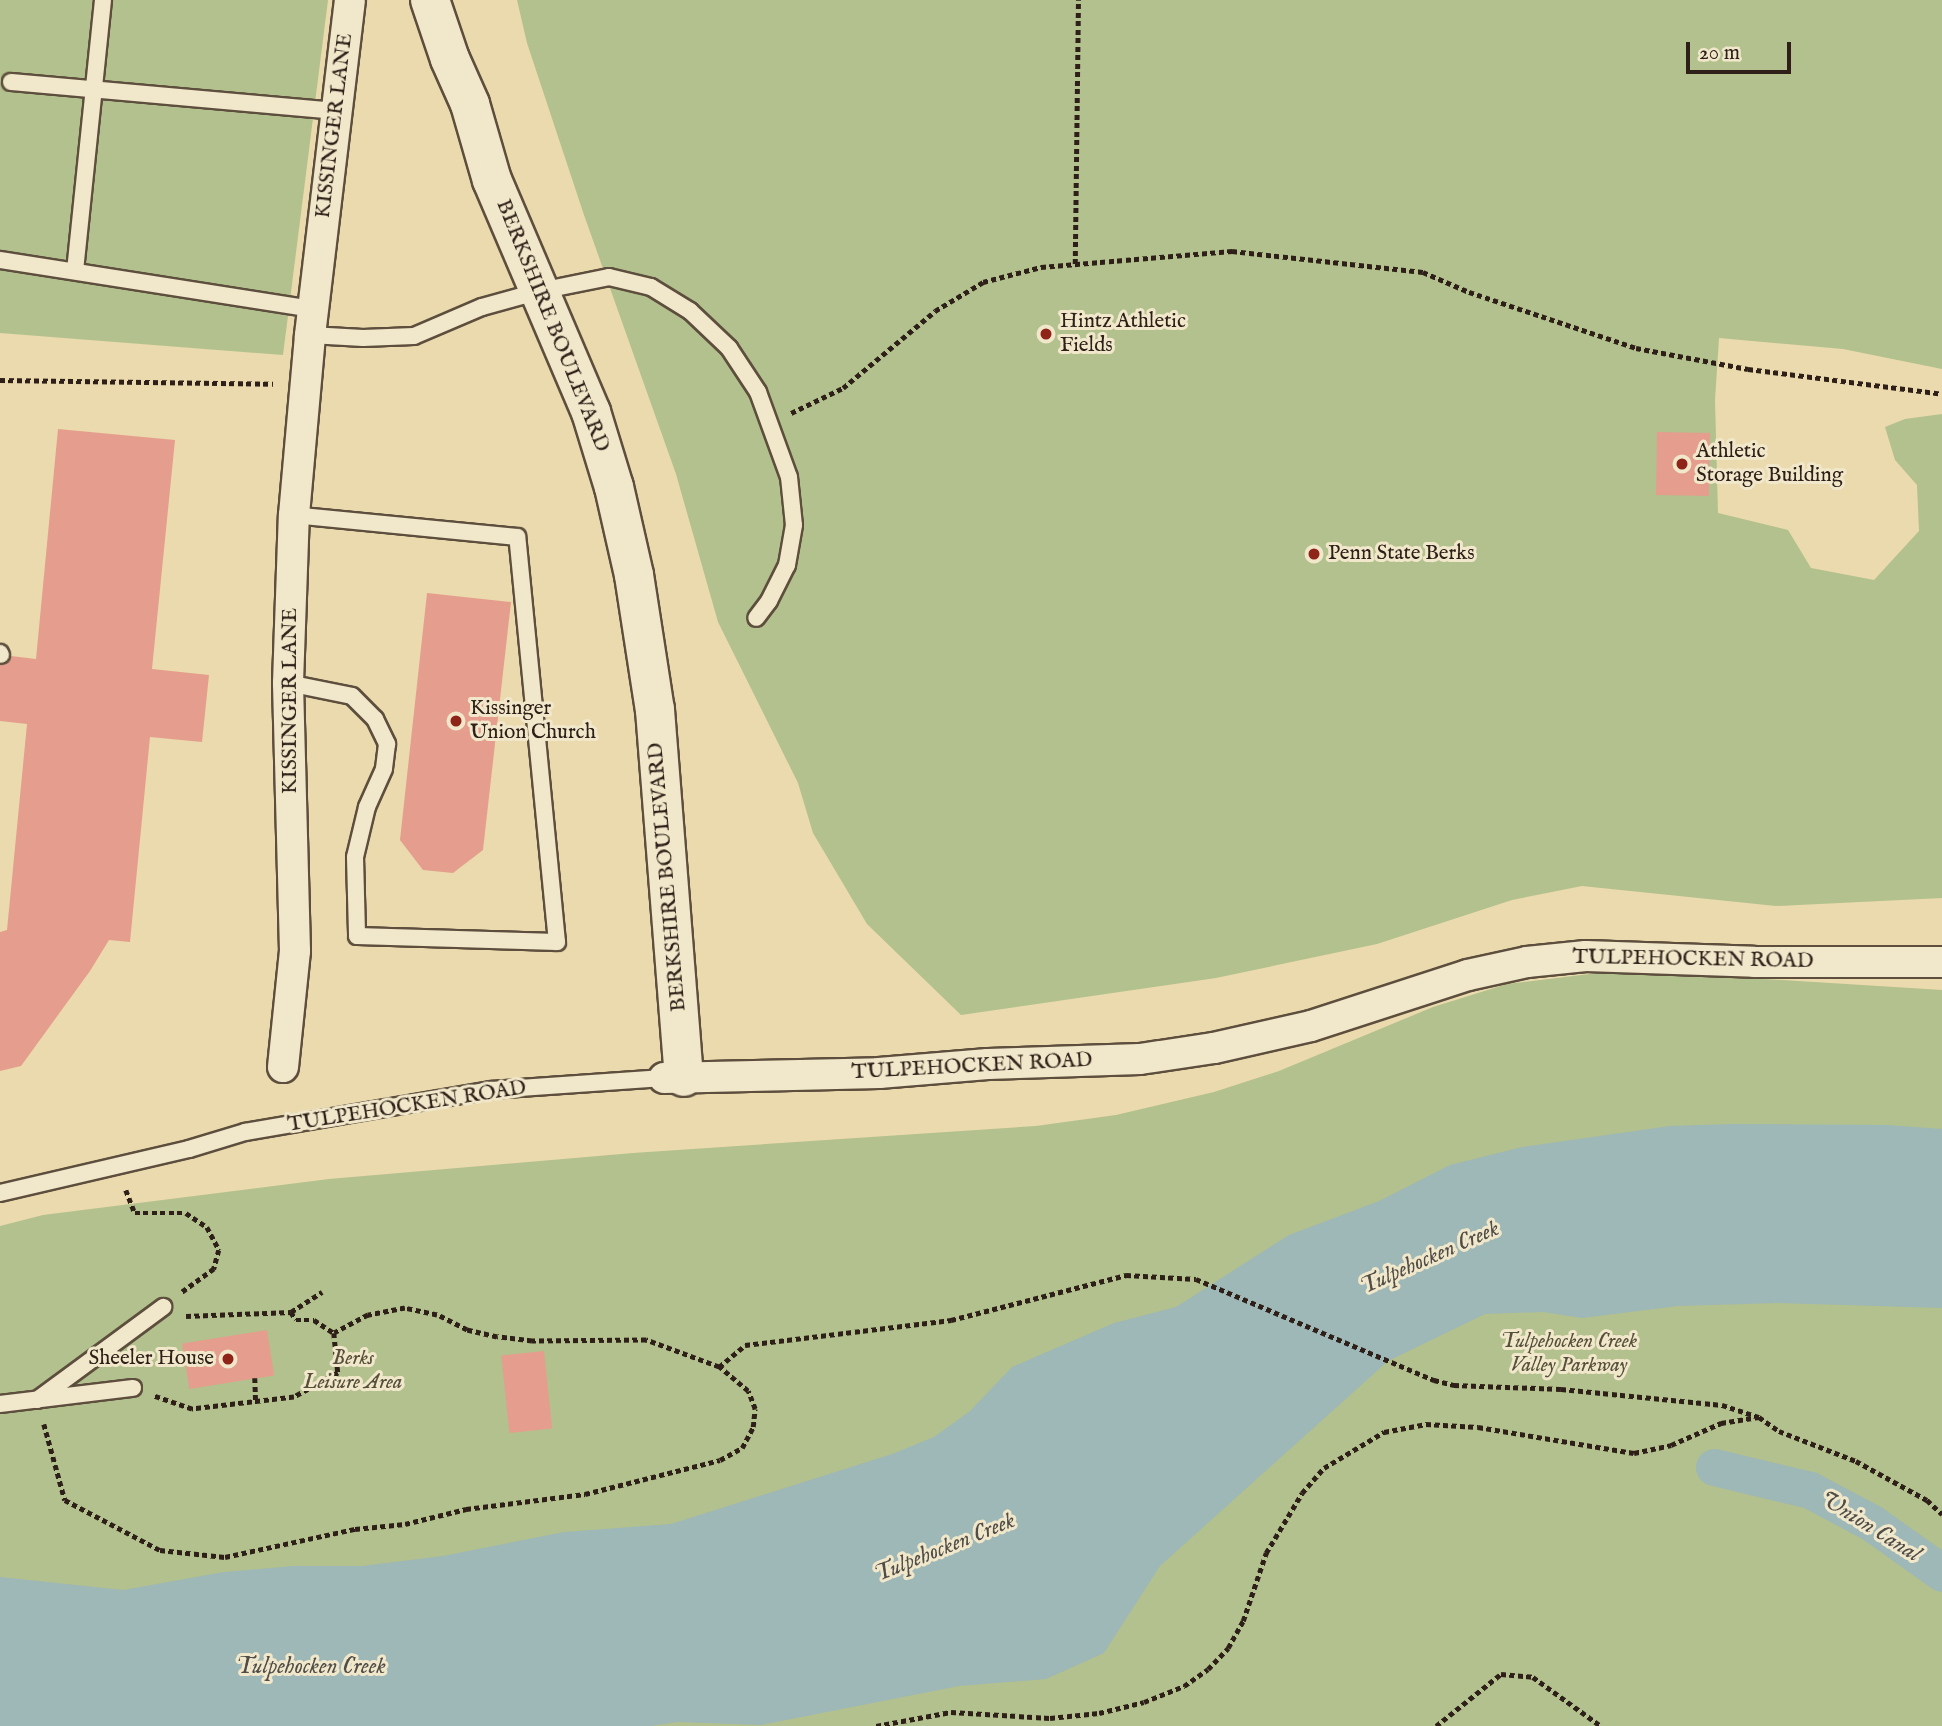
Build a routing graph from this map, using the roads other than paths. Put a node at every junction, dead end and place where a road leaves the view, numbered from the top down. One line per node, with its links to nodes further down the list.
1 (103, 0): 5 (lane)
2 (350, 0): 6 (street, KISSINGER LANE)
3 (430, 0): 9 (street, BERKSHIRE BOULEVARD)
4 (11, 82): 5 (lane)
5 (94, 89): 6 (lane); 8 (lane)
6 (337, 111): 10 (street, KISSINGER LANE)
7 (0, 260): 8 (lane)
8 (75, 271): 10 (lane)
9 (540, 290): 10 (lane); 12 (lane); 16 (street, BERKSHIRE BOULEVARD)
10 (311, 322): 11 (street, KISSINGER LANE)
11 (295, 515): 13 (street, KISSINGER LANE); 13 (lane)
12 (756, 618)
13 (288, 683): 15 (street, KISSINGER LANE)
14 (1942, 962): 16 (street, TULPEHOCKEN ROAD)
15 (283, 1067)
16 (674, 1078): 17 (lane, TULPEHOCKEN ROAD)
17 (0, 1193)
18 (163, 1307): 20 (lane)
19 (133, 1388): 20 (lane)
20 (37, 1400): 21 (lane)
21 (0, 1404)

